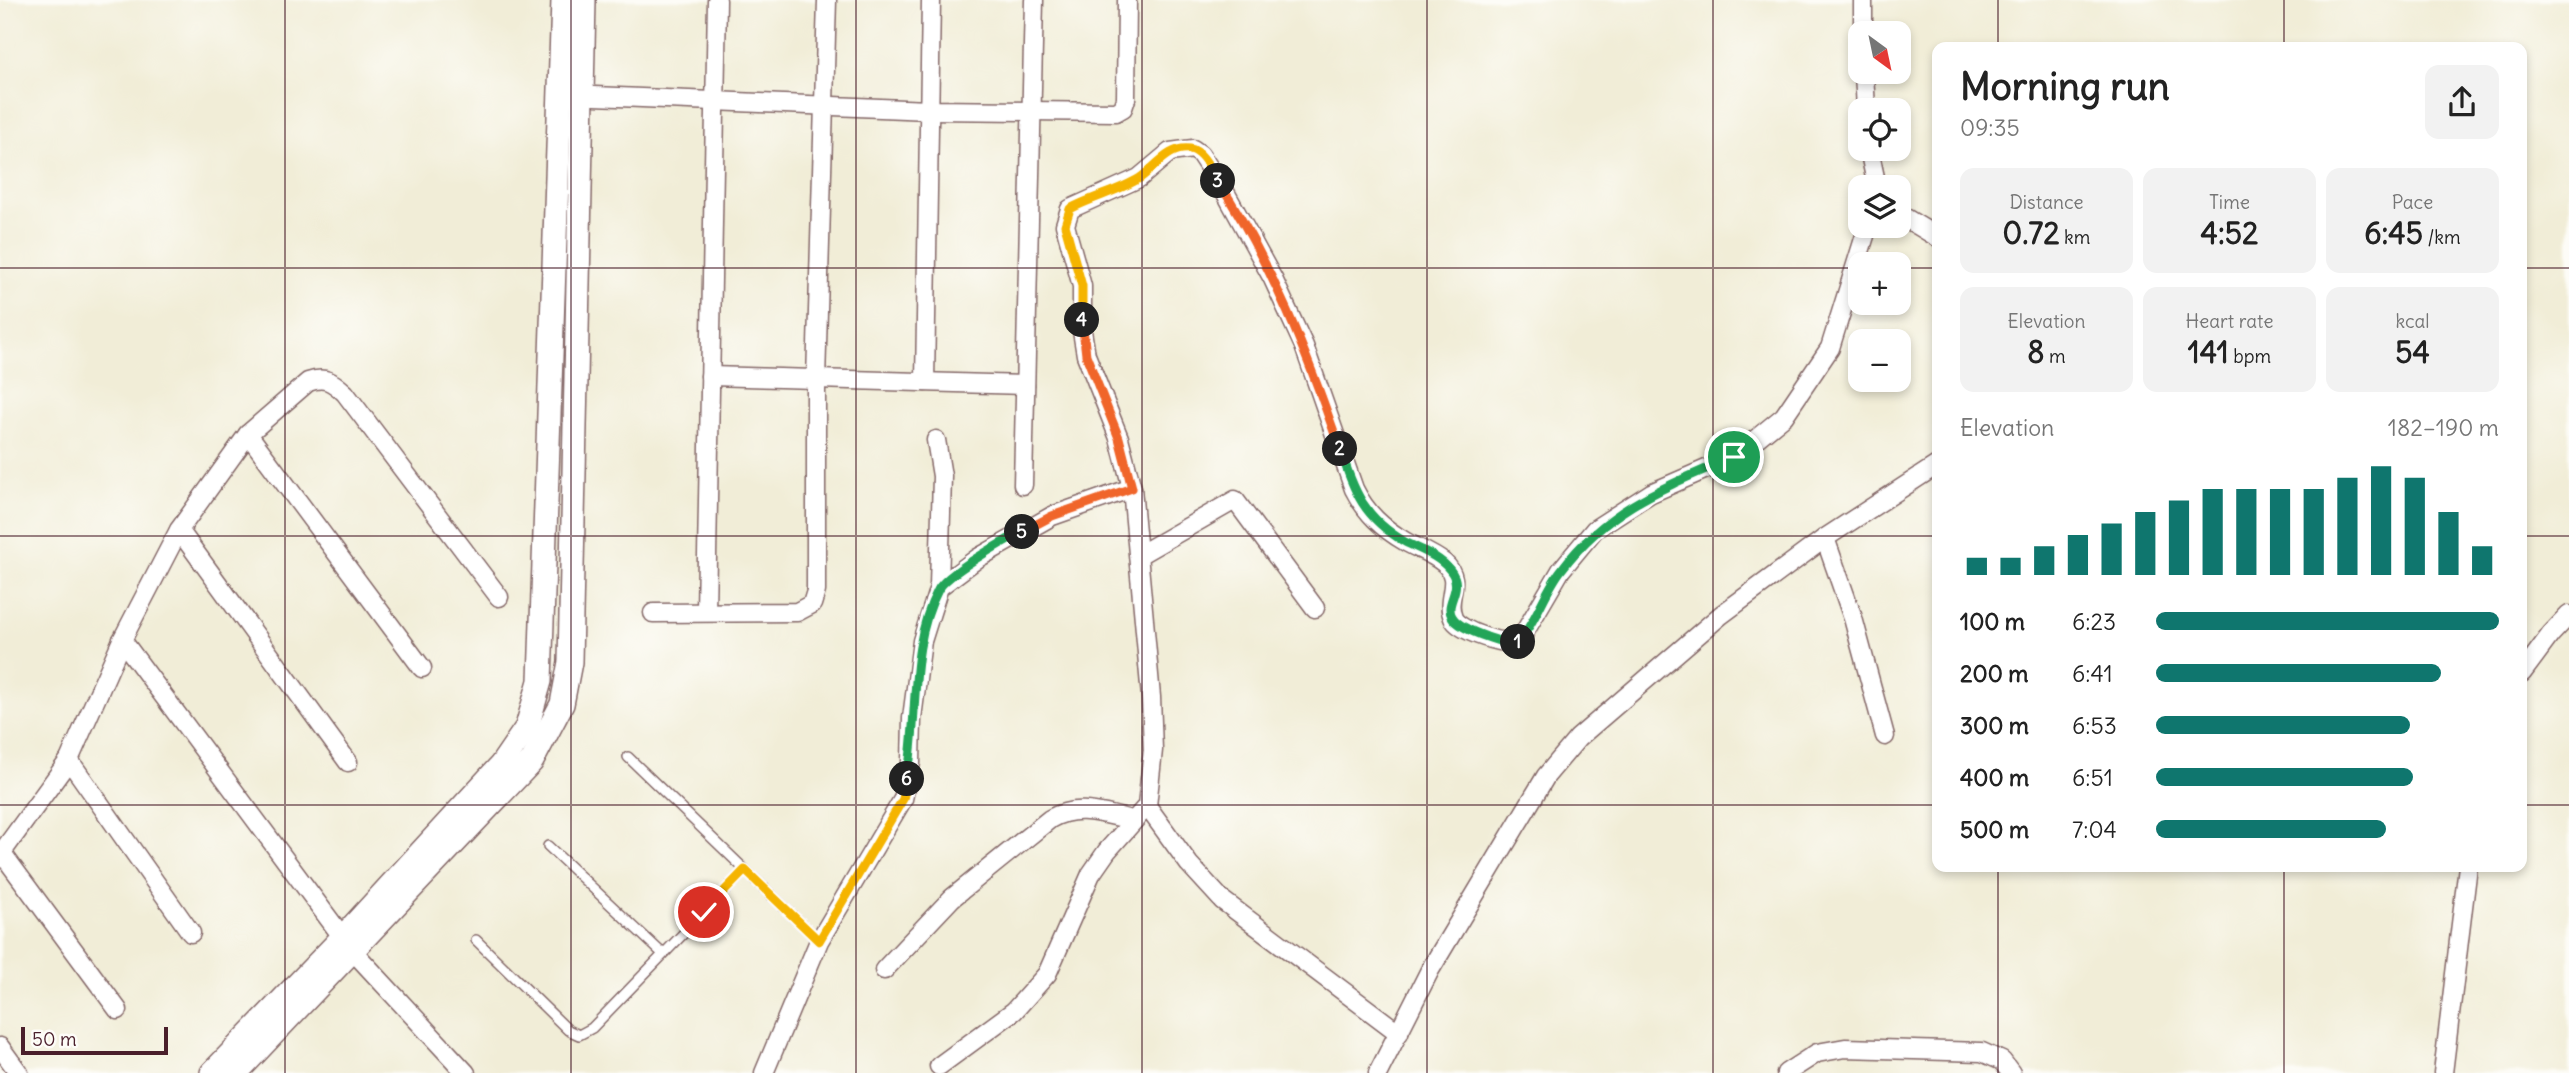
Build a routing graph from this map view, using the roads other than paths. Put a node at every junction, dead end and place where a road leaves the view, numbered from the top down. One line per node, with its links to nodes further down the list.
1 (563, 0): 10 (street)
2 (584, 0): 10 (street)
3 (717, 0): 11 (street)
4 (827, 0): 12 (street)
5 (931, 0): 13 (street)
6 (1034, 0): 14 (street)
7 (1127, 0): 14 (street)
8 (1863, 0): 9 (street)
9 (1863, 21)
10 (571, 94): 11 (street); 52 (street)
11 (716, 100): 12 (street); 18 (street)
12 (825, 105): 13 (street); 19 (street)
13 (929, 110): 14 (street); 20 (street)
14 (1032, 110): 21 (street)
15 (1911, 222): 16 (street)
16 (1932, 234)
17 (1864, 238): 26 (street)
18 (710, 376): 19 (street); 33 (street)
19 (816, 380): 20 (street); 33 (street)
20 (925, 382): 21 (street)
21 (1025, 385): 25 (street)
22 (248, 433): 27 (street); 31 (street); 38 (street)
23 (936, 440): 30 (street)
24 (1932, 468): 28 (street)
25 (1023, 485)
26 (1132, 488): 29 (street); 30 (street)
27 (179, 530): 36 (street); 42 (street)
28 (1825, 538): 39 (street); 56 (street)
29 (1139, 555): 32 (street); 43 (street)
30 (939, 587): 51 (street)
31 (499, 597)
32 (1315, 608)
33 (706, 612): 34 (street)
34 (653, 613)
35 (2569, 615): 37 (street)
36 (122, 640): 41 (street); 52 (street)
37 (2527, 666)
38 (422, 668)
39 (1885, 736)
40 (628, 757): 47 (lane)
41 (69, 760): 46 (street); 49 (street)
42 (348, 762)
43 (1147, 806): 44 (street); 56 (street)
44 (1132, 820): 54 (street); 58 (street)
45 (548, 846): 53 (lane)
46 (1, 854): 55 (street)
47 (745, 870): 51 (lane); 53 (lane)
48 (2468, 872): 67 (street)
49 (191, 933)
50 (476, 940): 53 (lane)
51 (819, 941): 63 (street)
52 (347, 944): 60 (street); 61 (street); 62 (street)
53 (663, 954)
54 (884, 970)
55 (118, 1010)
56 (1399, 1033): 64 (street)
57 (0, 1047): 59 (street)
58 (939, 1066)
59 (19, 1073)
60 (212, 1073)
61 (236, 1073)
62 (466, 1073)
63 (764, 1073)
64 (1378, 1073)
65 (1786, 1073): 66 (street)
66 (2011, 1073)
67 (2443, 1073)

